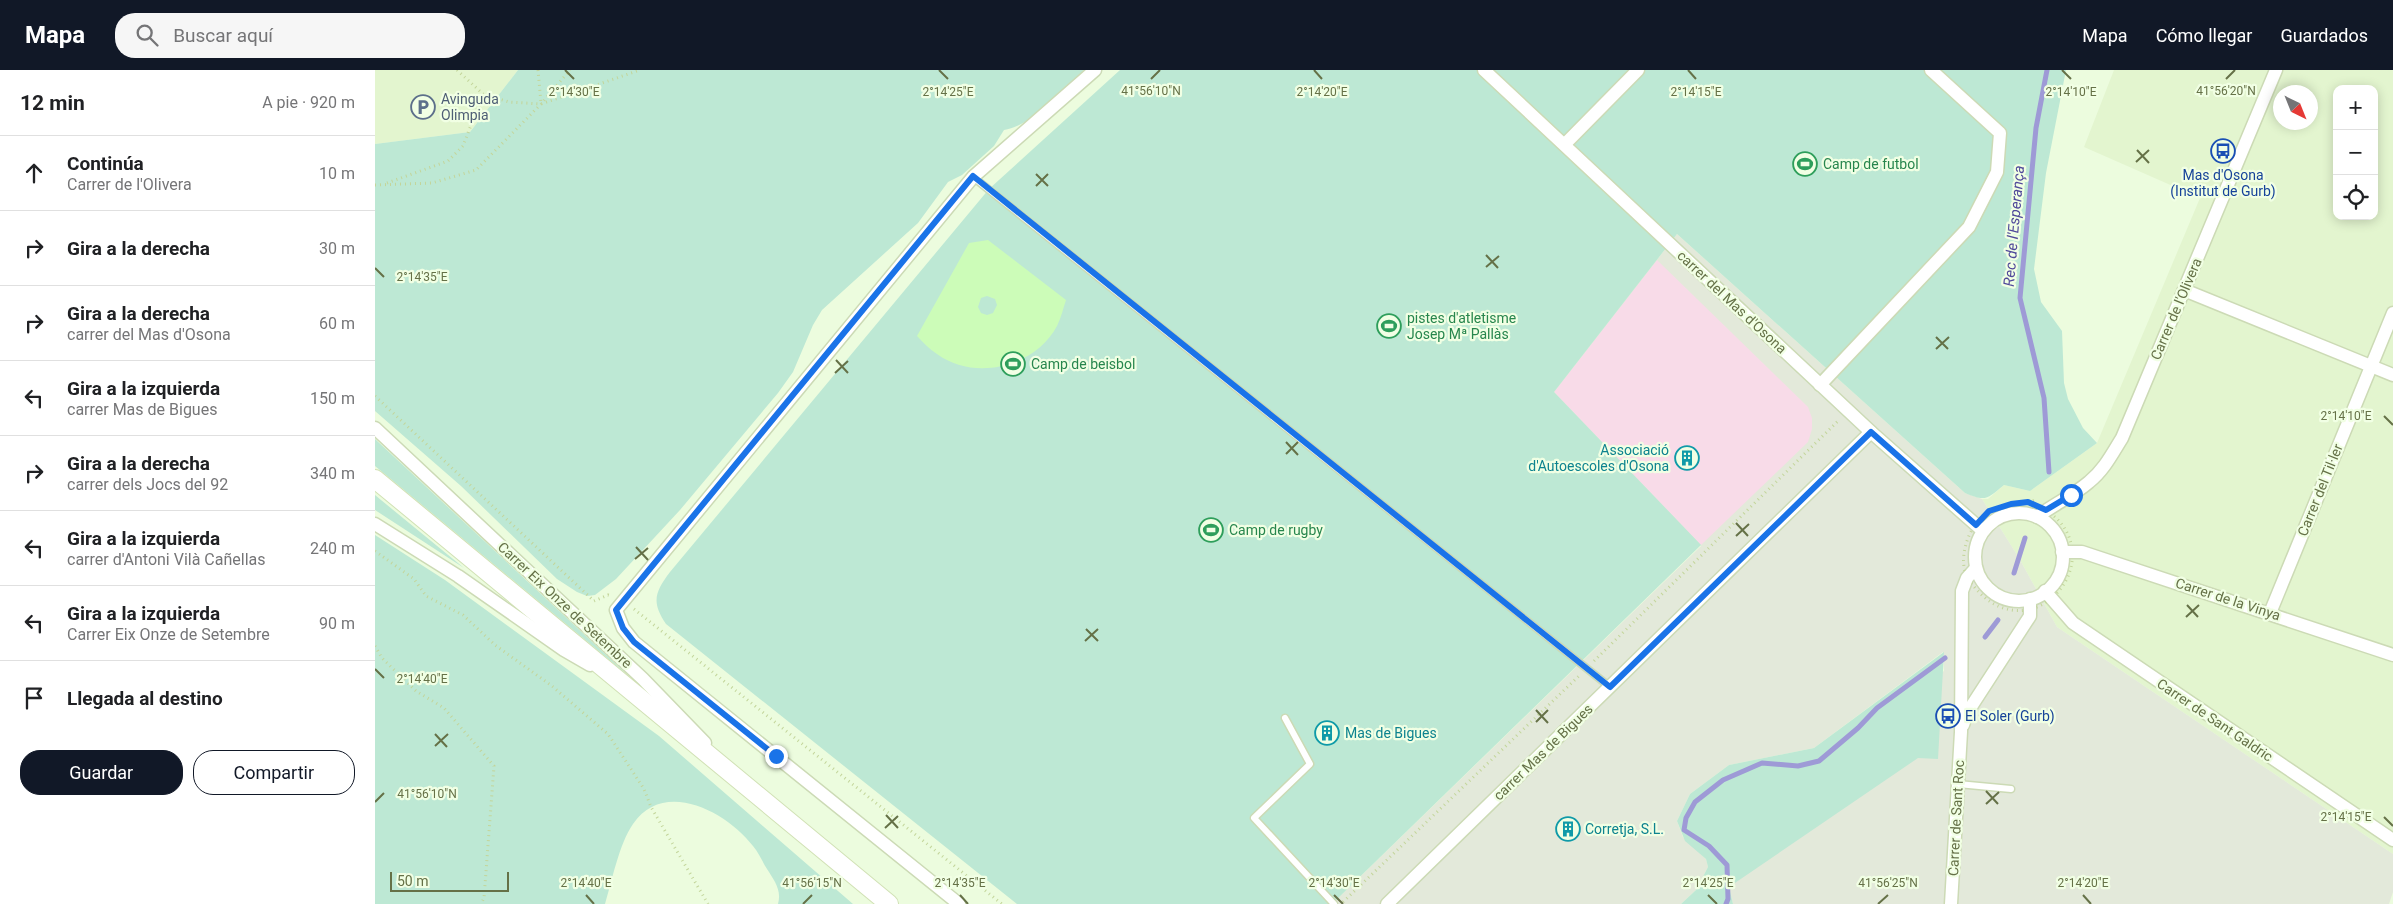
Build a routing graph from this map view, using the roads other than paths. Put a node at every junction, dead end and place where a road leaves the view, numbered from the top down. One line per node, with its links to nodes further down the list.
1 (1095, 70): 7 (street)
2 (1484, 70): 6 (street, carrer del Mas d'Osona)
3 (1638, 70): 6 (street)
4 (1931, 70): 12 (street)
5 (2276, 70): 8 (street, Carrer de l'Olivera)
6 (1565, 144): 12 (street, carrer del Mas d'Osona)
7 (973, 176): 26 (lane); 34 (street, Carrer Eix Onze de Setembre)
8 (2185, 290): 10 (street); 16 (street, Carrer de l'Olivera)
9 (2393, 312): 10 (street, Carrer del Til·ler)
10 (2371, 366): 11 (street); 23 (street, Carrer del Til·ler)
11 (2393, 375)
12 (1820, 385): 14 (street, carrer del Mas d'Osona)
13 (375, 428): 30 (street, Carrer Eix Onze de Setembre)
14 (1871, 432): 18 (street, carrer del Mas d'Osona); 26 (street, carrer Mas de Bigues)
15 (375, 479): 25 (street, Carrer Eix Onze de Setembre)
16 (2042, 514): 18 (street); 19 (street)
17 (375, 524): 25 (street, Carrer Eix Onze de Setembre)
18 (1980, 528): 20 (street)
19 (2067, 552): 21 (street); 23 (street, Carrer de la Vinya)
20 (1977, 568): 22 (street); 28 (street, Carrer de Sant Roc)
21 (2048, 596): 22 (street); 32 (street, Carrer de Sant Galdric)
22 (2030, 605): 28 (street, Carrer de Sant Roc)
23 (2270, 613): 24 (street, Carrer de la Vinya)
24 (2393, 655)
25 (609, 675): 30 (street, Carrer Eix Onze de Setembre)
26 (1610, 687): 36 (street, carrer Mas de Bigues)
27 (1285, 718): 35 (lane)
28 (1961, 732): 29 (street, Carrer de Sant Roc)
29 (1958, 784): 31 (lane); 37 (street, Carrer de Sant Roc)
30 (749, 788): 33 (street, Carrer Eix Onze de Setembre)
31 (2011, 789)
32 (2393, 840)
33 (889, 904)
34 (959, 904)
35 (1334, 904)
36 (1387, 904)
37 (1951, 904)

